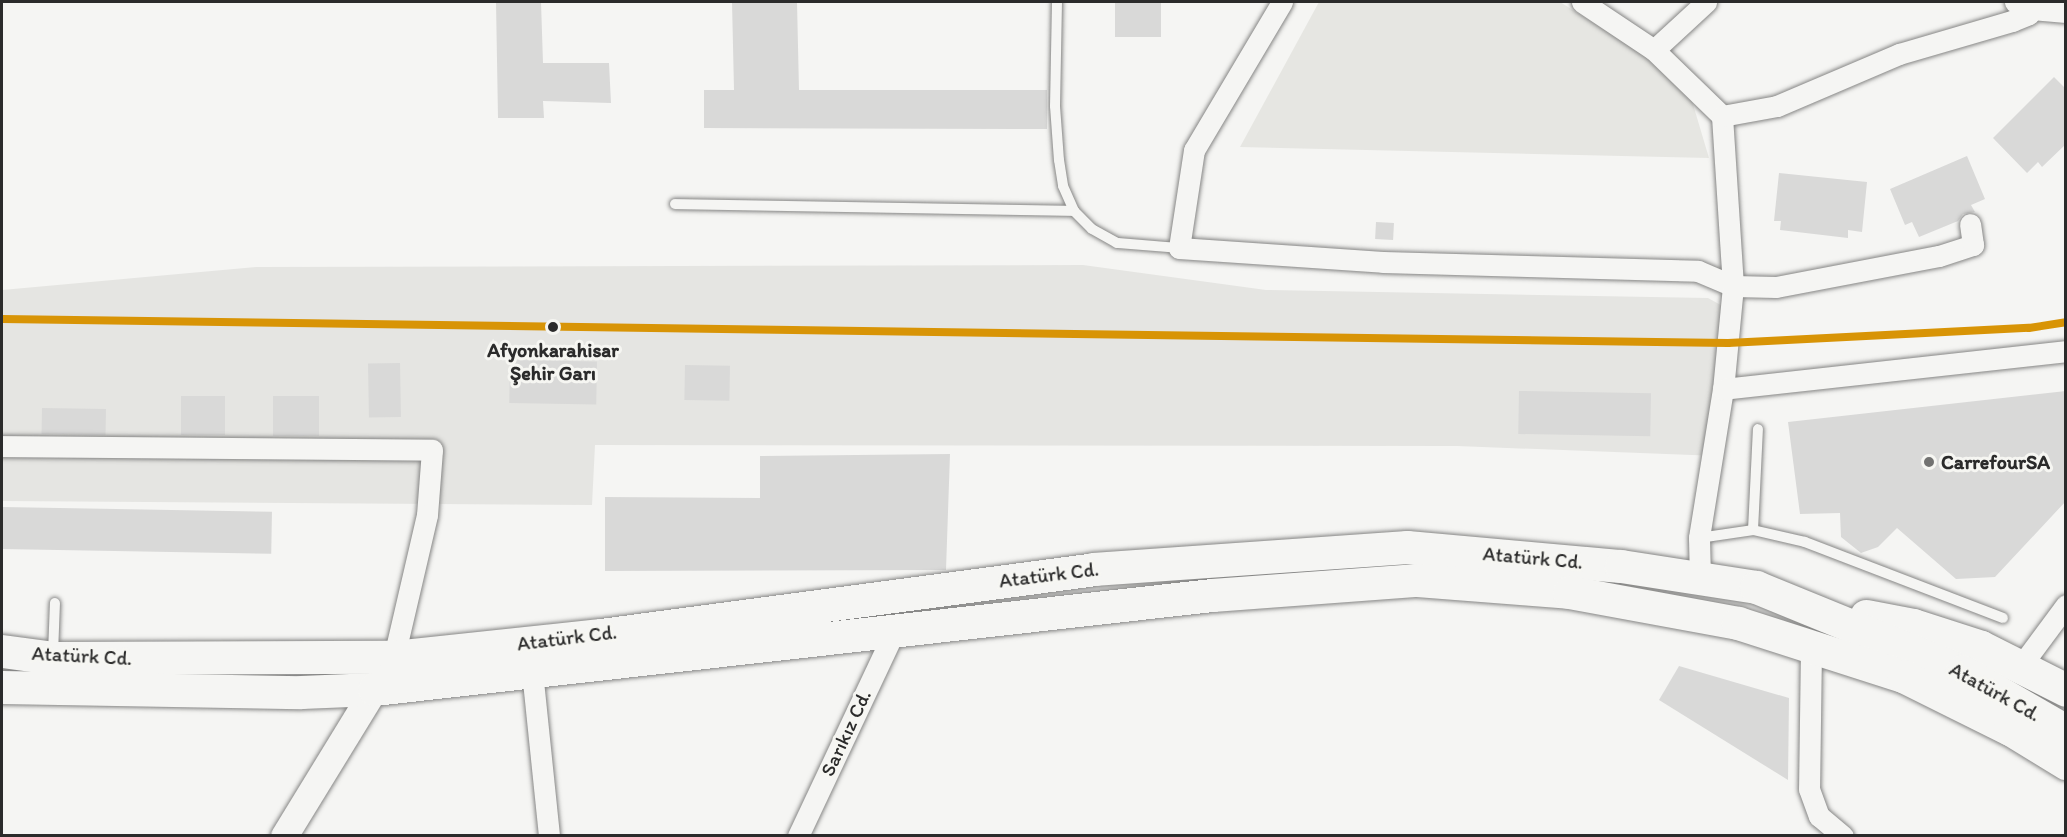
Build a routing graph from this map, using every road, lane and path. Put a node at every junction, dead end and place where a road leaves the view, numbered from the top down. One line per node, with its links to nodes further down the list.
1 (1057, 2): 10 (lane)
2 (1282, 2): 12 (street)
3 (1582, 2): 7 (street)
4 (1706, 2): 7 (street)
5 (2027, 4): 6 (street); 8 (street)
6 (2066, 12)
7 (1654, 50): 8 (street)
8 (1722, 116): 13 (street)
9 (675, 204): 10 (lane)
10 (1074, 211): 12 (lane)
11 (1970, 224): 13 (street)
12 (1179, 248): 13 (street)
13 (1732, 286): 15 (street)
14 (2066, 351): 15 (street)
15 (1723, 388): 19 (street)
16 (1758, 429): 18 (lane)
17 (2, 446): 28 (street)
18 (1753, 530): 19 (lane); 24 (lane)
19 (1699, 538): 20 (street)
20 (1700, 579): 22 (main road, Atatürk Cd.); 28 (main road, Atatürk Cd.)
21 (55, 603): 29 (lane)
22 (1794, 603): 30 (main road); 35 (main road, Atatürk Cd.)
23 (2066, 605): 30 (street)
24 (2003, 618)
25 (894, 630): 26 (main road, Atatürk Cd.); 31 (main road, Atatürk Cd.); 40 (street, Sarıkız Cd.)
26 (1811, 649): 36 (main road, Atatürk Cd.); 37 (main road); 41 (street)
27 (2, 651): 29 (main road, Atatürk Cd.)
28 (394, 657): 29 (main road, Atatürk Cd.); 33 (main road)
29 (53, 658)
30 (2020, 667): 34 (main road)
31 (532, 671): 33 (main road, Atatürk Cd.); 38 (street)
32 (2, 687): 33 (main road, Atatürk Cd.)
33 (374, 689): 39 (street)
34 (2066, 690)
35 (2066, 731)
36 (2066, 763)
37 (2066, 777)
38 (554, 834)
39 (284, 836)
40 (798, 836)
41 (1843, 836)

